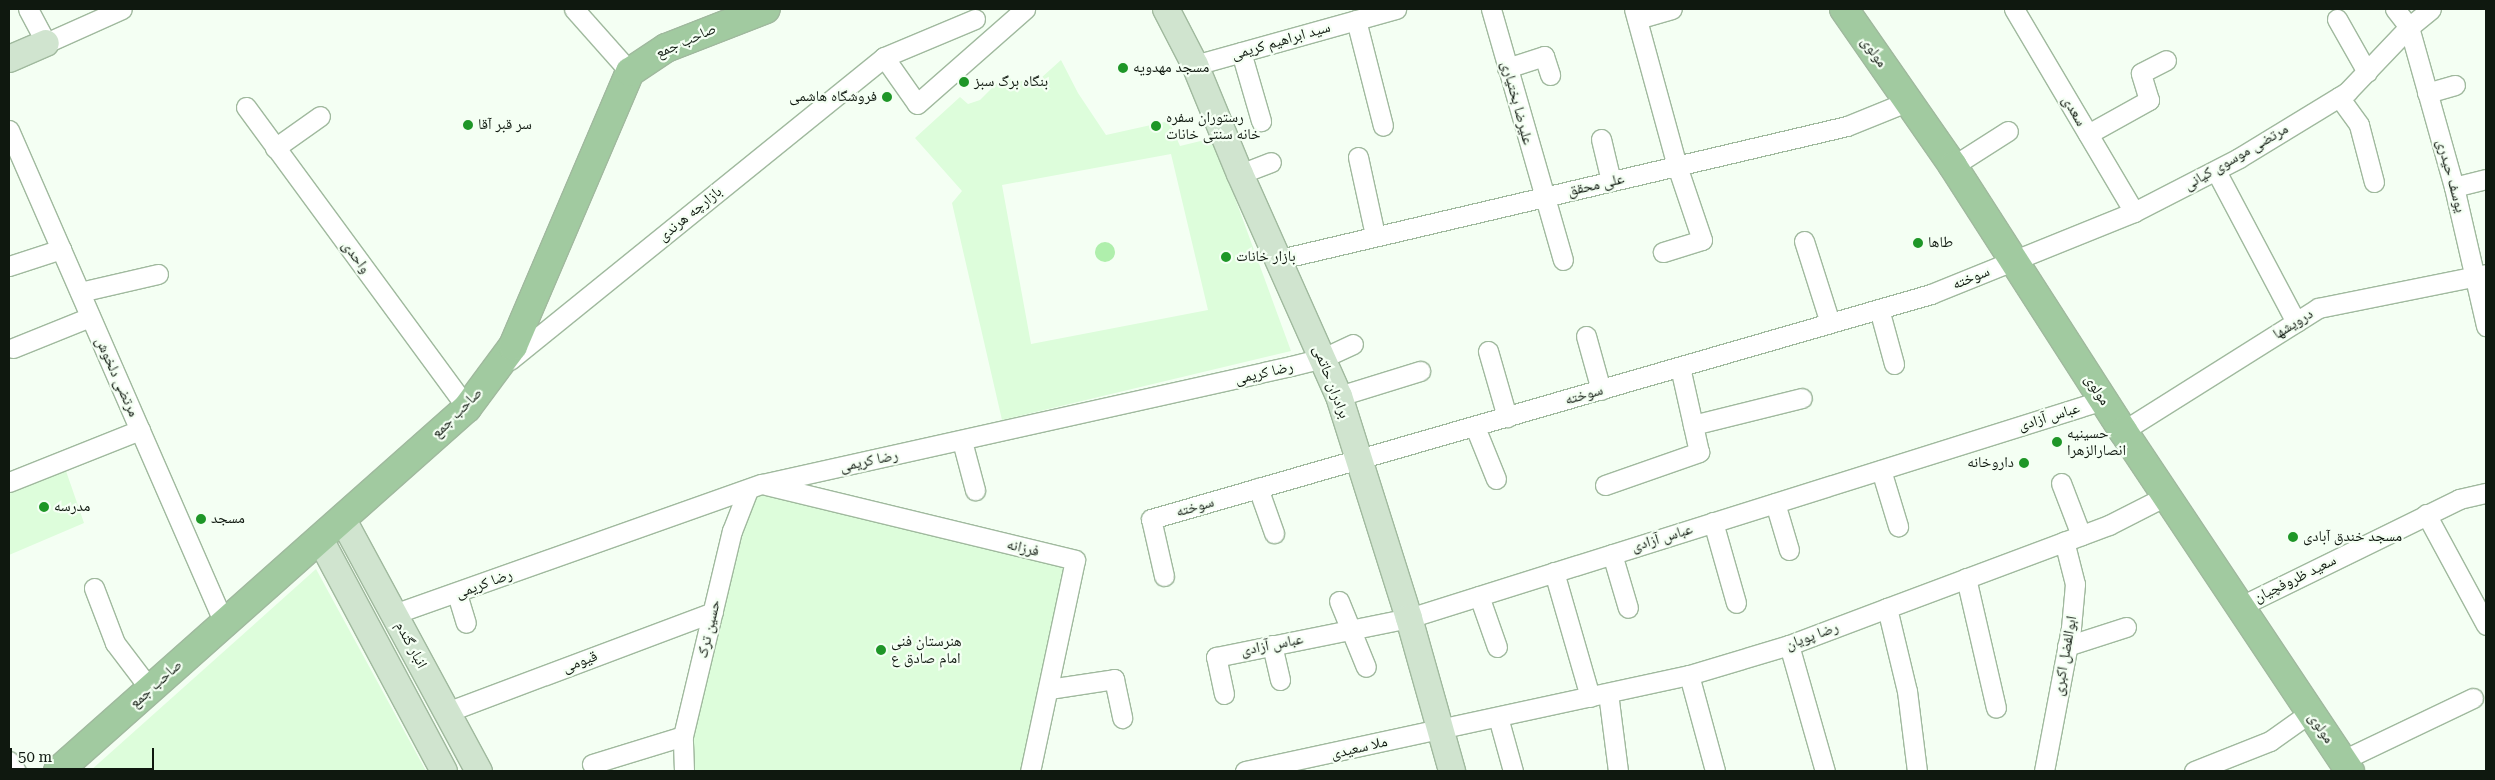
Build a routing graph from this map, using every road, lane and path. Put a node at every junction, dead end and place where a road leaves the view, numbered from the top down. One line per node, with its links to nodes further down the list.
1 (28, 9): 20 (street)
2 (122, 9): 20 (street)
3 (574, 9): 27 (street)
4 (766, 9): 27 (main road, صاحب جمع)
5 (1025, 9): 19 (street)
6 (1166, 9): 25 (street, برادران حاتمی)
7 (1396, 9): 17 (street, سید ابراهیم کریمی)
8 (1491, 9): 26 (street, علیرضا بختیاری)
9 (1672, 9): 15 (street)
10 (1844, 9): 33 (main road, مولوی)
11 (2395, 9): 18 (street)
12 (2431, 9): 18 (street, مرتضی موسوی کیانی)
13 (2021, 11): 40 (street, سعدی)
14 (972, 14): 19 (street); 22 (street, بازارچه هرندی)
15 (1635, 14): 45 (street)
16 (2337, 19): 28 (street)
17 (1356, 20): 21 (street, سید ابراهیم کریمی); 37 (street)
18 (2409, 27): 28 (street, مرتضی موسوی کیانی); 31 (street, یوسف حیدری)
19 (990, 40): 22 (street)
20 (46, 43): 23 (street)
21 (1241, 52): 25 (street, سید ابراهیم کریمی); 36 (street)
22 (884, 57): 78 (street, بازارچه هرندی)
23 (9, 60)
24 (2166, 60): 40 (street)
25 (1195, 65): 48 (street, برادران حاتمی)
26 (1507, 68): 29 (street); 53 (street, علیرضا بختیاری)
27 (630, 72): 78 (main road, صاحب جمع)
28 (2367, 72): 32 (street, مرتضی موسوی کیانی)
29 (1550, 75)
30 (2455, 85): 31 (street)
31 (2427, 92): 52 (street, یوسف حیدری)
32 (2339, 97): 47 (street, مرتضی موسوی کیانی); 51 (street)
33 (1909, 101): 45 (street, علی محقق); 46 (main road, مولوی)
34 (246, 107): 42 (street, واحدی)
35 (320, 116): 42 (street)
36 (1262, 121)
37 (1383, 126)
38 (9, 130): 57 (street, مرتضی دلخوش)
39 (2008, 131): 46 (street)
40 (2088, 134): 54 (street, سعدی)
41 (1601, 139): 50 (street)
42 (276, 148): 84 (street, واحدی)
43 (1358, 157): 55 (street)
44 (1271, 162): 48 (street)
45 (1677, 166): 50 (street, علی محقق); 58 (street)
46 (1953, 166): 61 (main road, مولوی)
47 (2216, 170): 54 (street, مرتضی موسوی کیانی); 68 (street)
48 (1240, 174): 59 (street, برادران حاتمی)
49 (2486, 179): 52 (street)
50 (1611, 181): 53 (street, علی محقق)
51 (2374, 182)
52 (2454, 187): 64 (street, یوسف حیدری)
53 (1542, 197): 55 (street, علی محقق); 60 (street, علیرضا بختیاری)
54 (2134, 212): 61 (street, مرتضی موسوی کیانی)
55 (1375, 235): 59 (street, علی محقق)
56 (1804, 241): 69 (street)
57 (61, 249): 62 (street); 65 (street, مرتضی دلخوش)
58 (1664, 252)
59 (1280, 259): 75 (street, برادران حاتمی)
60 (1563, 260)
61 (2013, 260): 66 (street, سوخته); 83 (main road, مولوی)
62 (9, 266)
63 (158, 274): 65 (street)
64 (2481, 274): 68 (street, درویشها); 70 (street, یوسف حیدری)
65 (80, 292): 67 (street, مرتضی دلخوش)
66 (1879, 309): 69 (street, سوخته); 76 (street)
67 (90, 317): 73 (street); 88 (street, مرتضی دلخوش)
68 (2296, 322): 89 (street, درویشها)
69 (1830, 323): 77 (street, سوخته)
70 (2486, 326)
71 (1586, 336): 80 (street)
72 (1353, 344): 75 (street, رضا کریمی)
73 (13, 348)
74 (1488, 351): 85 (street)
75 (1323, 358): 81 (street, برادران حاتمی); 90 (street, رضا کریمی)
76 (1894, 364)
77 (1680, 367): 80 (street, سوخته); 86 (street)
78 (496, 371): 84 (main road, صاحب جمع)
79 (1420, 371): 81 (street)
80 (1601, 390): 85 (street, سوخته)
81 (1339, 396): 91 (street, برادران حاتمی)
82 (1802, 398): 86 (street)
83 (2103, 400): 89 (main road, مولوی); 92 (street, عباس آزادی)
84 (467, 408): 104 (main road, صاحب جمع)
85 (1507, 417): 87 (street, سوخته)
86 (1693, 425): 96 (street)
87 (1475, 427): 91 (street, سوخته); 93 (street)
88 (140, 430): 94 (street); 126 (street, مرتضی دلخوش)
89 (2123, 431): 101 (main road, مولوی)
90 (962, 441): 97 (street, رضا کریمی); 99 (street)
91 (1359, 460): 98 (street, سوخته); 125 (street, برادران حاتمی)
92 (1881, 470): 102 (street, عباس آزادی); 106 (street)
93 (1496, 479)
94 (9, 482)
95 (2061, 483): 108 (street, ابوالفضل اکبری)
96 (1605, 485)
97 (755, 487): 116 (street, رضا کریمی); 123 (street, حسین ترک); 139 (street, فرزانه)
98 (1258, 488): 107 (street); 113 (street, سوخته)
99 (975, 490)
100 (2486, 493): 103 (street, سعید ظروفچیان)
101 (2166, 496): 108 (street, رضا پویان); 120 (main road, مولوی)
102 (1775, 503): 105 (street, عباس آزادی); 110 (street)
103 (2426, 514): 120 (street, سعید ظروفچیان); 128 (street)
104 (342, 518): 109 (main road, صاحب جمع); 124 (street, انبار گندم)
105 (1714, 522): 111 (street, عباس آزادی); 119 (street)
106 (1898, 526)
107 (1274, 533)
108 (2072, 538): 114 (street, رضا پویان); 133 (street, ابوالفضل اکبری)
109 (320, 539): 126 (main road, صاحب جمع); 156 (street, انبار گندم)
110 (1789, 550)
111 (1612, 554): 112 (street, عباس آزادی); 121 (street)
112 (1554, 572): 117 (street, عباس آزادی); 141 (street)
113 (1164, 576)
114 (1966, 578): 122 (street, رضا پویان); 143 (street)
115 (94, 588): 138 (street)
116 (456, 594): 124 (street, رضا کریمی); 127 (street)
117 (1479, 596): 125 (street, عباس آزادی); 134 (street)
118 (1339, 601): 130 (street)
119 (1736, 604)
120 (2241, 606): 145 (main road, مولوی)
121 (1628, 608)
122 (1887, 608): 132 (street, رضا پویان); 166 (street)
123 (713, 612): 144 (street, قیومی); 149 (street, حسین ترک)
124 (394, 614): 144 (street, انبار گندم)
125 (1409, 618): 130 (street, عباس آزادی); 148 (street, برادران حاتمی)
126 (224, 623): 138 (main road, صاحب جمع)
127 (466, 623)
128 (2486, 625)
129 (2126, 627): 133 (street)
130 (1350, 630): 131 (street, عباس آزادی); 135 (street)
131 (1272, 645): 137 (street); 140 (street, عباس آزادی)
132 (1790, 645): 136 (street, رضا پویان); 165 (street)
133 (2067, 646): 167 (street, ابوالفضل اکبری)
134 (1497, 647)
135 (1366, 667)
136 (1689, 675): 141 (street, رضا پویان); 164 (street)
137 (1280, 680)
138 (150, 689): 155 (main road, صاحب جمع)
139 (1049, 689): 147 (street); 159 (street, فرزانه)
140 (1224, 694)
141 (1599, 695): 146 (street, رضا پویان); 163 (street)
142 (2473, 698): 152 (street)
143 (1996, 708)
144 (447, 712): 157 (street, انبار گندم)
145 (2311, 712): 152 (main road, مولوی); 168 (street)
146 (1498, 717): 148 (street, رضا پویان); 162 (street)
147 (1122, 718)
148 (1443, 729): 153 (street, ملا سعیدی); 161 (street, برادران حاتمی)
149 (683, 736): 151 (street); 158 (street, حسین ترک)
150 (9, 761): 154 (street)
151 (592, 764)
152 (2346, 765)
153 (1299, 766): 160 (street, ملا سعیدی)
154 (16, 771)
155 (58, 771)
156 (444, 771)
157 (479, 771)
158 (684, 771)
159 (1030, 771)
160 (1245, 771)
161 (1452, 771)
162 (1513, 771)
163 (1618, 771)
164 (1715, 771)
165 (1826, 771)
166 (1917, 771)
167 (2044, 771)
168 (2194, 771)

